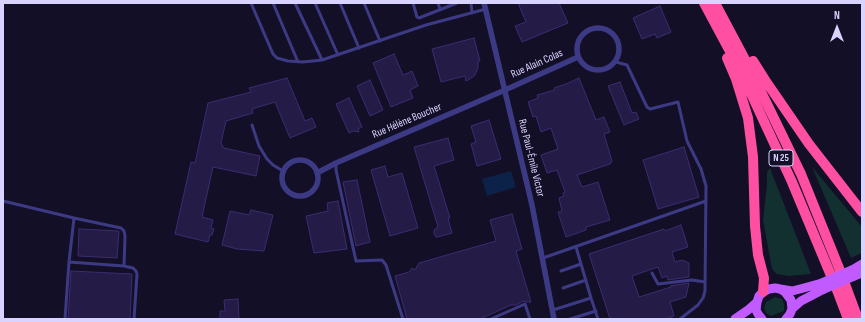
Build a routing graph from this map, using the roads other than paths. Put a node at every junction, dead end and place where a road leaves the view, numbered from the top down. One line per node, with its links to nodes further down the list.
1 (251, 3): 21 (lane)
2 (272, 3): 21 (lane)
3 (295, 3): 20 (lane)
4 (315, 3): 18 (lane)
5 (340, 3): 17 (lane)
6 (364, 3): 16 (lane)
7 (413, 3): 14 (lane)
8 (438, 3): 14 (lane)
9 (456, 3): 14 (lane)
10 (470, 3): 15 (lane)
11 (703, 3): 46 (highway); 64 (highway, N 25)
12 (716, 3): 30 (highway); 65 (highway, N 25)
13 (485, 6): 15 (lane); 23 (street, Rue Paul-Émile Victor)
14 (440, 9)
15 (472, 13): 16 (lane)
16 (380, 41): 17 (lane)
17 (359, 48): 18 (lane)
18 (338, 55): 20 (lane)
19 (578, 57): 22 (street, Rue Alain Colas); 22 (street, Rue Alain Colas); 23 (street, Rue Alain Colas)
20 (322, 60): 21 (lane)
21 (298, 62)
22 (616, 62): 29 (lane)
23 (504, 90): 25 (street, Rue Hélène Boucher); 33 (street, Rue Paul-Émile Victor)
24 (252, 125): 26 (lane)
25 (336, 163): 27 (street, Rue Hélène Boucher); 54 (lane)
26 (283, 171): 27 (street); 27 (street)
27 (317, 173)
28 (3, 201): 31 (lane)
29 (706, 201): 32 (lane); 42 (lane)
30 (862, 212)
31 (74, 218): 34 (lane); 37 (lane)
32 (576, 246): 33 (lane); 35 (lane)
33 (543, 258): 50 (street, Rue Paul-Émile Victor)
34 (69, 262): 37 (lane); 52 (lane)
35 (581, 264): 38 (lane); 41 (lane)
36 (862, 264): 40 (main road)
37 (124, 266): 53 (lane)
38 (561, 270)
39 (652, 272): 42 (lane)
40 (856, 273): 43 (main road, bridge)
41 (586, 280): 44 (lane); 47 (lane)
42 (705, 282): 60 (lane)
43 (823, 286): 45 (main road); 49 (main road)
44 (563, 288)
45 (780, 290): 46 (main road); 49 (main road)
46 (764, 292): 48 (main road)
47 (591, 298): 50 (lane); 51 (lane)
48 (757, 302): 61 (main road); 62 (main road)
49 (792, 309): 63 (main road)
50 (553, 310): 57 (street, Rue Paul-Émile Victor)
51 (596, 311): 58 (lane); 59 (lane)
52 (65, 319)
53 (134, 319)
54 (403, 319)
55 (491, 319): 56 (lane)
56 (530, 319)
57 (554, 319)
58 (570, 319)
59 (598, 319)
60 (680, 319)
61 (735, 319)
62 (762, 319)
63 (786, 319)
64 (848, 319)
65 (858, 319)

